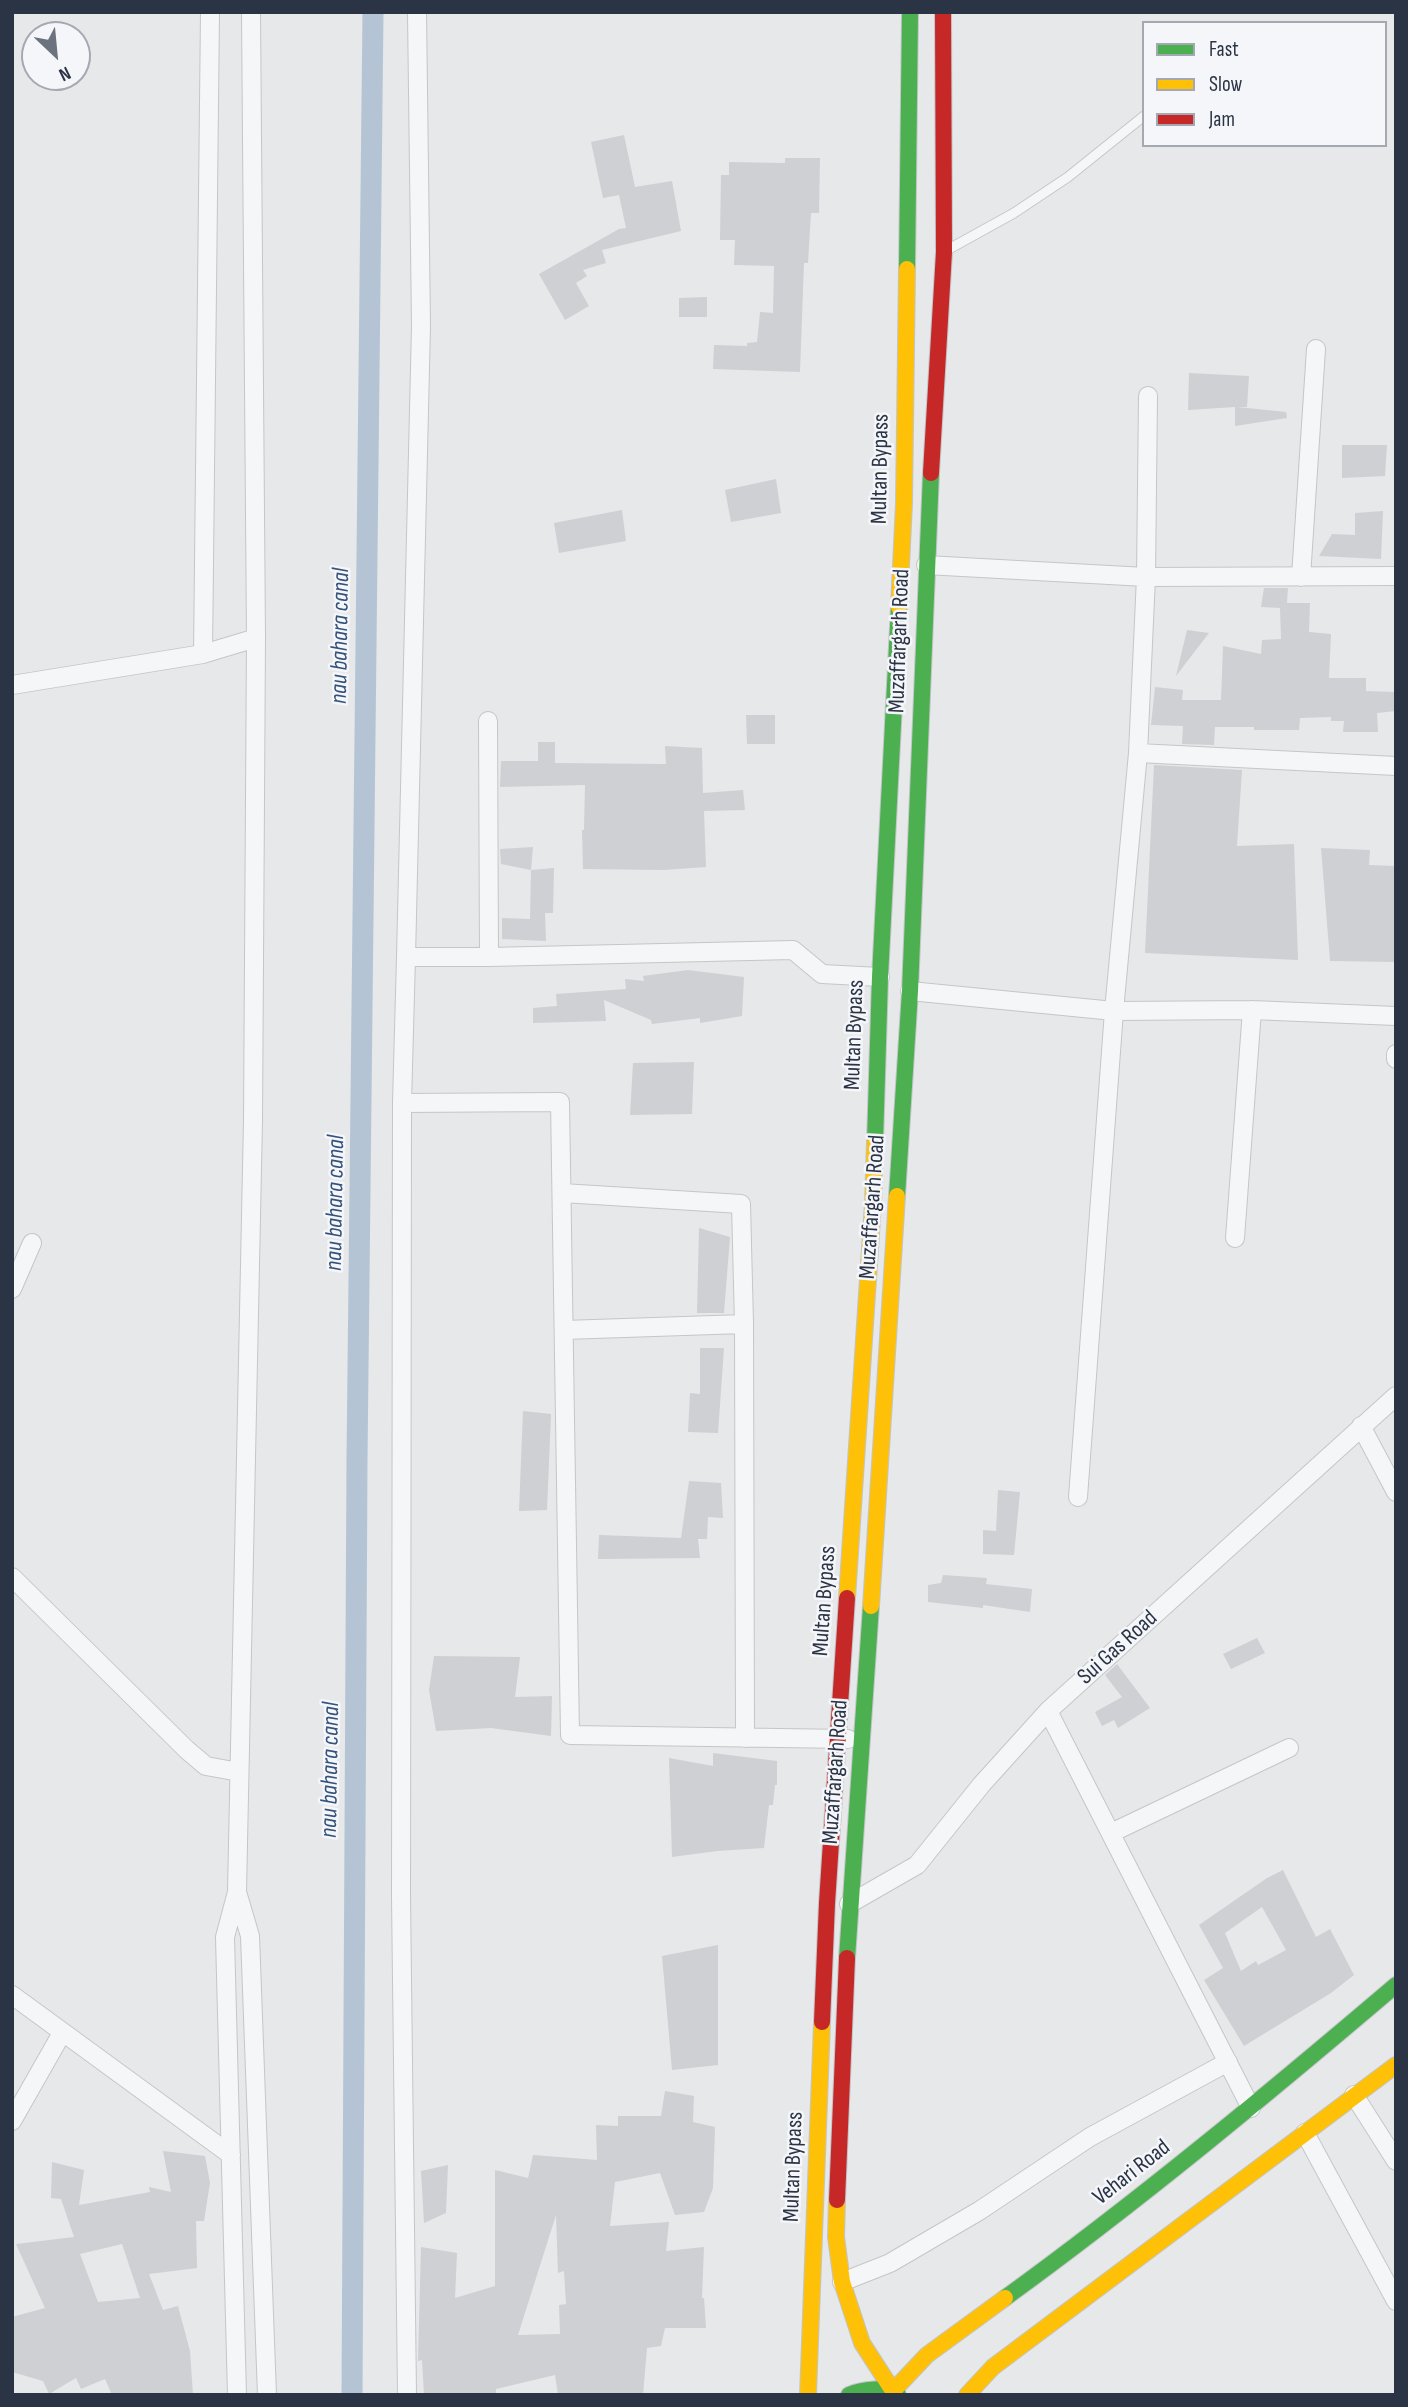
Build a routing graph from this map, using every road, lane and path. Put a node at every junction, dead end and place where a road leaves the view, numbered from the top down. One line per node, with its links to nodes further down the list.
1 (210, 12): 15 (street)
2 (251, 12): 14 (street)
3 (417, 12): 20 (street)
4 (910, 12): 22 (main road, Multan Bypass)
5 (943, 12): 7 (main road, Muzaffargarh Road)
6 (1142, 118): 7 (lane)
7 (944, 252): 10 (main road, Muzaffargarh Road)
8 (1316, 349): 13 (street)
9 (1148, 396): 12 (street)
10 (926, 565): 12 (street); 23 (main road, Muzaffargarh Road)
11 (1396, 576): 13 (street)
12 (1146, 577): 13 (street); 18 (street)
13 (1301, 577)
14 (256, 638): 15 (street); 44 (street)
15 (204, 654): 16 (street)
16 (12, 684)
17 (488, 721): 21 (street)
18 (1138, 753): 19 (street); 25 (street)
19 (1396, 766)
20 (406, 957): 21 (street); 27 (street)
21 (489, 957): 22 (street)
22 (880, 976): 41 (main road, Multan Bypass)
23 (910, 991): 25 (street); 42 (main road, Muzaffargarh Road)
24 (1252, 1010): 25 (street); 26 (street); 29 (street)
25 (1114, 1011): 37 (street)
26 (1396, 1016)
27 (402, 1103): 28 (street); 68 (street)
28 (562, 1193): 32 (street); 33 (street)
29 (1235, 1238)
30 (32, 1243): 31 (street)
31 (12, 1289)
32 (744, 1324): 33 (street); 40 (street)
33 (564, 1330): 40 (street)
34 (1396, 1396): 35 (street, Sui Gas Road)
35 (1361, 1426): 36 (street); 39 (street, Sui Gas Road)
36 (1396, 1492)
37 (1078, 1497)
38 (12, 1577): 44 (street)
39 (1048, 1711): 45 (street); 47 (street, Sui Gas Road)
40 (744, 1738): 41 (street)
41 (839, 1738): 42 (street); 69 (main road, Multan Bypass)
42 (862, 1740): 47 (main road, Muzaffargarh Road)
43 (1289, 1748): 45 (street)
44 (239, 1772): 46 (street)
45 (1111, 1833): 51 (street)
46 (237, 1892): 57 (street); 60 (street)
47 (849, 1904): 61 (main road, Muzaffargarh Road)
48 (1396, 1985): 54 (main road, Vehari Road)
49 (12, 1995): 50 (street)
50 (62, 2033): 55 (street); 57 (street)
51 (1228, 2062): 54 (street); 61 (street)
52 (1396, 2065): 53 (main road)
53 (1354, 2095): 56 (main road); 58 (street)
54 (1251, 2108): 65 (main road, Vehari Road)
55 (12, 2122)
56 (1305, 2133): 62 (street); 71 (main road)
57 (231, 2155): 59 (street)
58 (1396, 2161)
59 (234, 2273): 60 (street); 64 (street)
60 (263, 2273): 63 (street)
61 (842, 2282): 65 (main road, Muzaffargarh Road)
62 (1396, 2301)
63 (264, 2330): 64 (street); 67 (street)
64 (236, 2332): 66 (street)
65 (896, 2393): 70 (main road)
66 (237, 2395)
67 (267, 2395)
68 (407, 2395)
69 (807, 2395)
70 (849, 2395)
71 (967, 2395)

